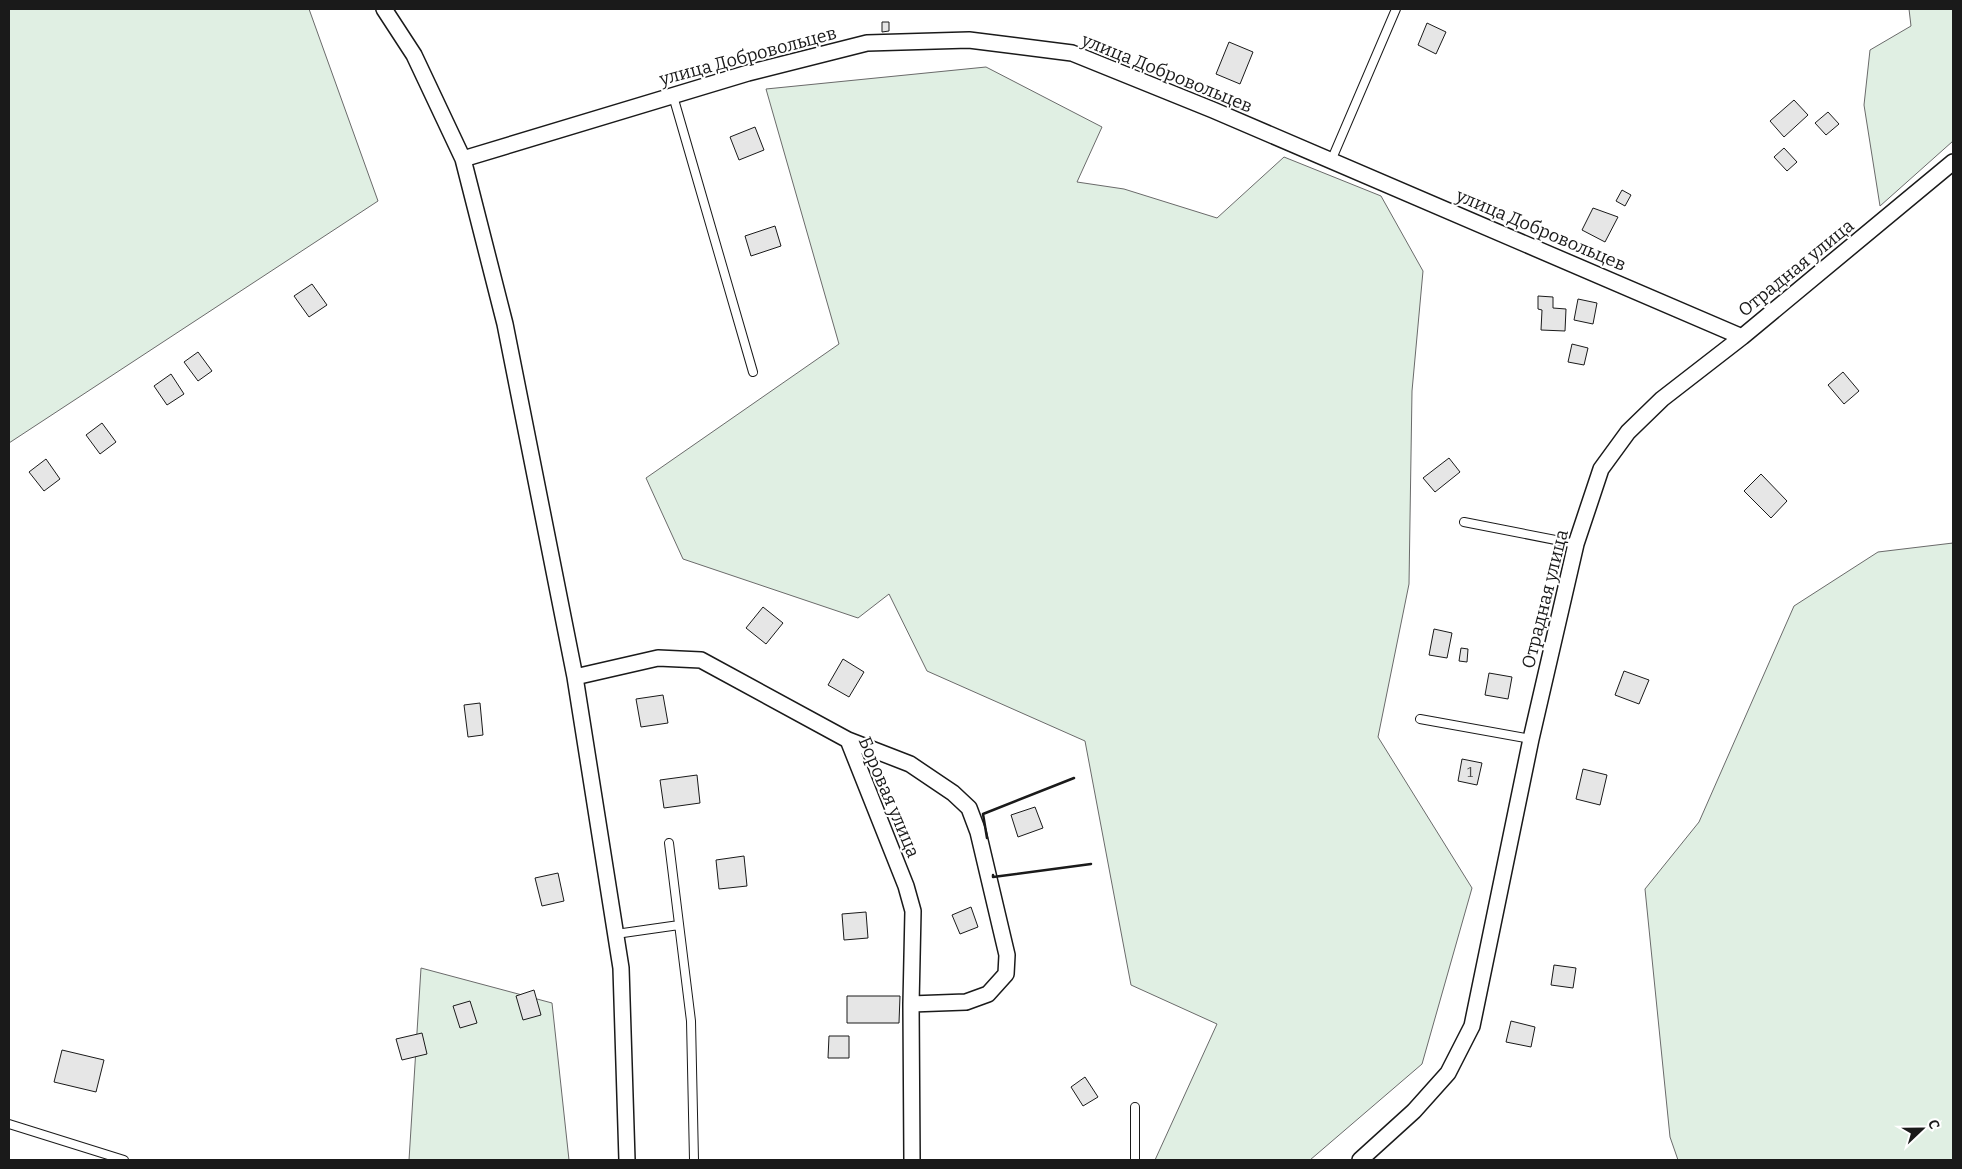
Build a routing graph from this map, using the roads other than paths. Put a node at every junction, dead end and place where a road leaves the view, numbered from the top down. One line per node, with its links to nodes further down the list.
1 (384, 9): 4 (street)
2 (1396, 9): 5 (lane)
3 (672, 96): 4 (street, улица Добровольцев); 5 (street, улица Добровольцев); 8 (lane)
4 (463, 159): 11 (street)
5 (1331, 161): 7 (street, улица Добровольцев)
6 (1953, 162): 7 (street, Отрадная улица)
7 (1742, 337): 10 (street, Отрадная улица)
8 (753, 372)
9 (1464, 522): 10 (lane)
10 (1576, 544): 13 (street, Отрадная улица)
11 (575, 677): 14 (street, Боровая улица); 17 (street)
12 (1420, 719): 13 (lane)
13 (1531, 739): 26 (street, Отрадная улица)
14 (848, 740): 18 (street, Боровая улица); 18 (street)
15 (669, 843): 16 (lane)
16 (679, 925): 17 (lane); 23 (lane)
17 (616, 934): 22 (street)
18 (911, 1004): 24 (street, Боровая улица)
19 (1135, 1107): 25 (lane)
20 (9, 1124): 21 (lane)
21 (124, 1160)
22 (627, 1160)
23 (694, 1160)
24 (912, 1160)
25 (1135, 1160)
26 (1360, 1160)

